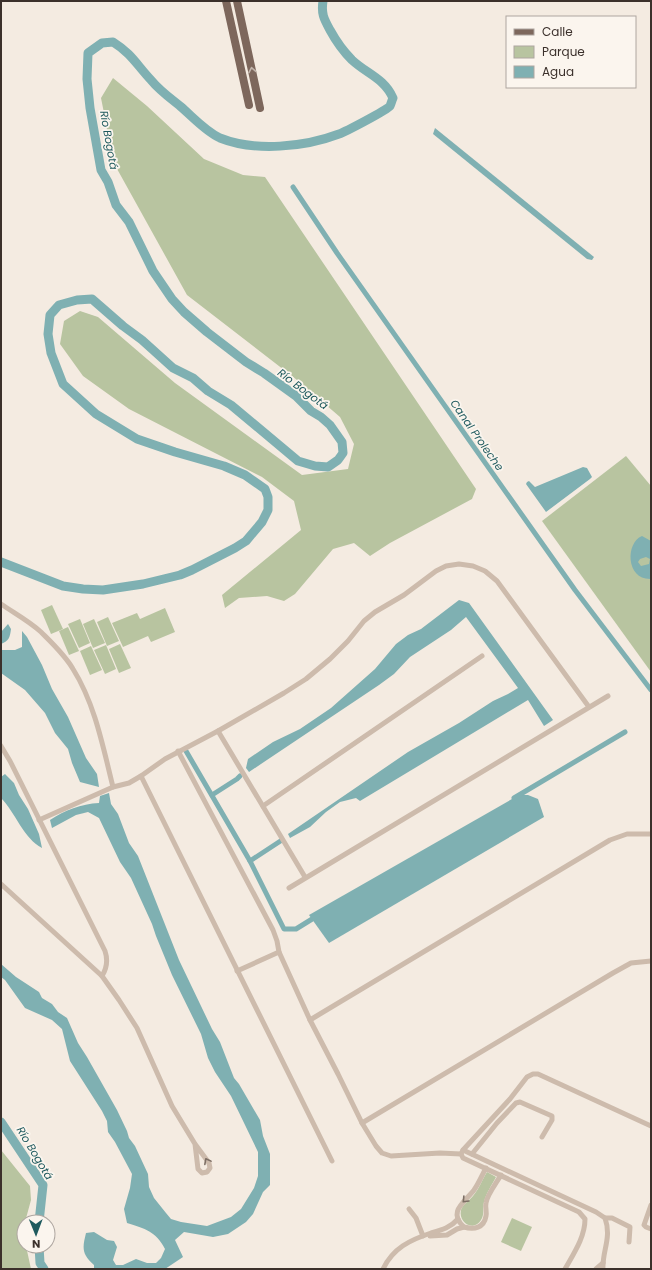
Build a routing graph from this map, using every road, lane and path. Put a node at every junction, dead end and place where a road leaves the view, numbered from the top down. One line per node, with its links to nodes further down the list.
1 (226, 1): 3 (main road)
2 (237, 1): 4 (main road, one-way to 2)
3 (249, 105)
4 (260, 108)
5 (1, 604): 13 (street)
6 (482, 656): 14 (street)
7 (608, 696): 8 (street)
8 (589, 707): 9 (street); 17 (street)
9 (218, 732): 11 (street); 14 (street)
10 (1, 746): 15 (street)
11 (178, 752): 12 (street); 20 (street)
12 (141, 776): 13 (street); 22 (street)
13 (113, 787): 15 (street)
14 (263, 806): 17 (street)
15 (39, 820): 23 (street)
16 (651, 834): 24 (street)
17 (305, 877): 19 (street)
18 (1, 884): 23 (street)
19 (289, 888)
20 (279, 952): 22 (street); 24 (street)
21 (651, 961): 25 (street)
22 (237, 971): 31 (street)
23 (102, 976): 28 (street)
24 (310, 1020): 25 (street)
25 (362, 1123): 29 (street)
26 (651, 1126): 29 (street)
27 (542, 1137): 30 (street)
28 (195, 1144): 28 (street, one-way to 28)
29 (462, 1152): 30 (street); 32 (street)
30 (472, 1154): 36 (street)
31 (332, 1161)
32 (486, 1168): 33 (street); 37 (street, one-way to 37)
33 (501, 1175): 38 (street); 44 (street)
34 (651, 1205): 39 (street)
35 (409, 1209): 40 (street)
36 (605, 1218): 41 (street); 42 (street)
37 (458, 1219): 38 (street); 40 (street)
38 (464, 1227): 40 (street)
39 (651, 1229)
40 (423, 1236): 43 (street)
41 (629, 1242)
42 (603, 1262): 45 (street); 46 (street)
43 (383, 1269)
44 (565, 1269)
45 (596, 1269)
46 (603, 1269)

